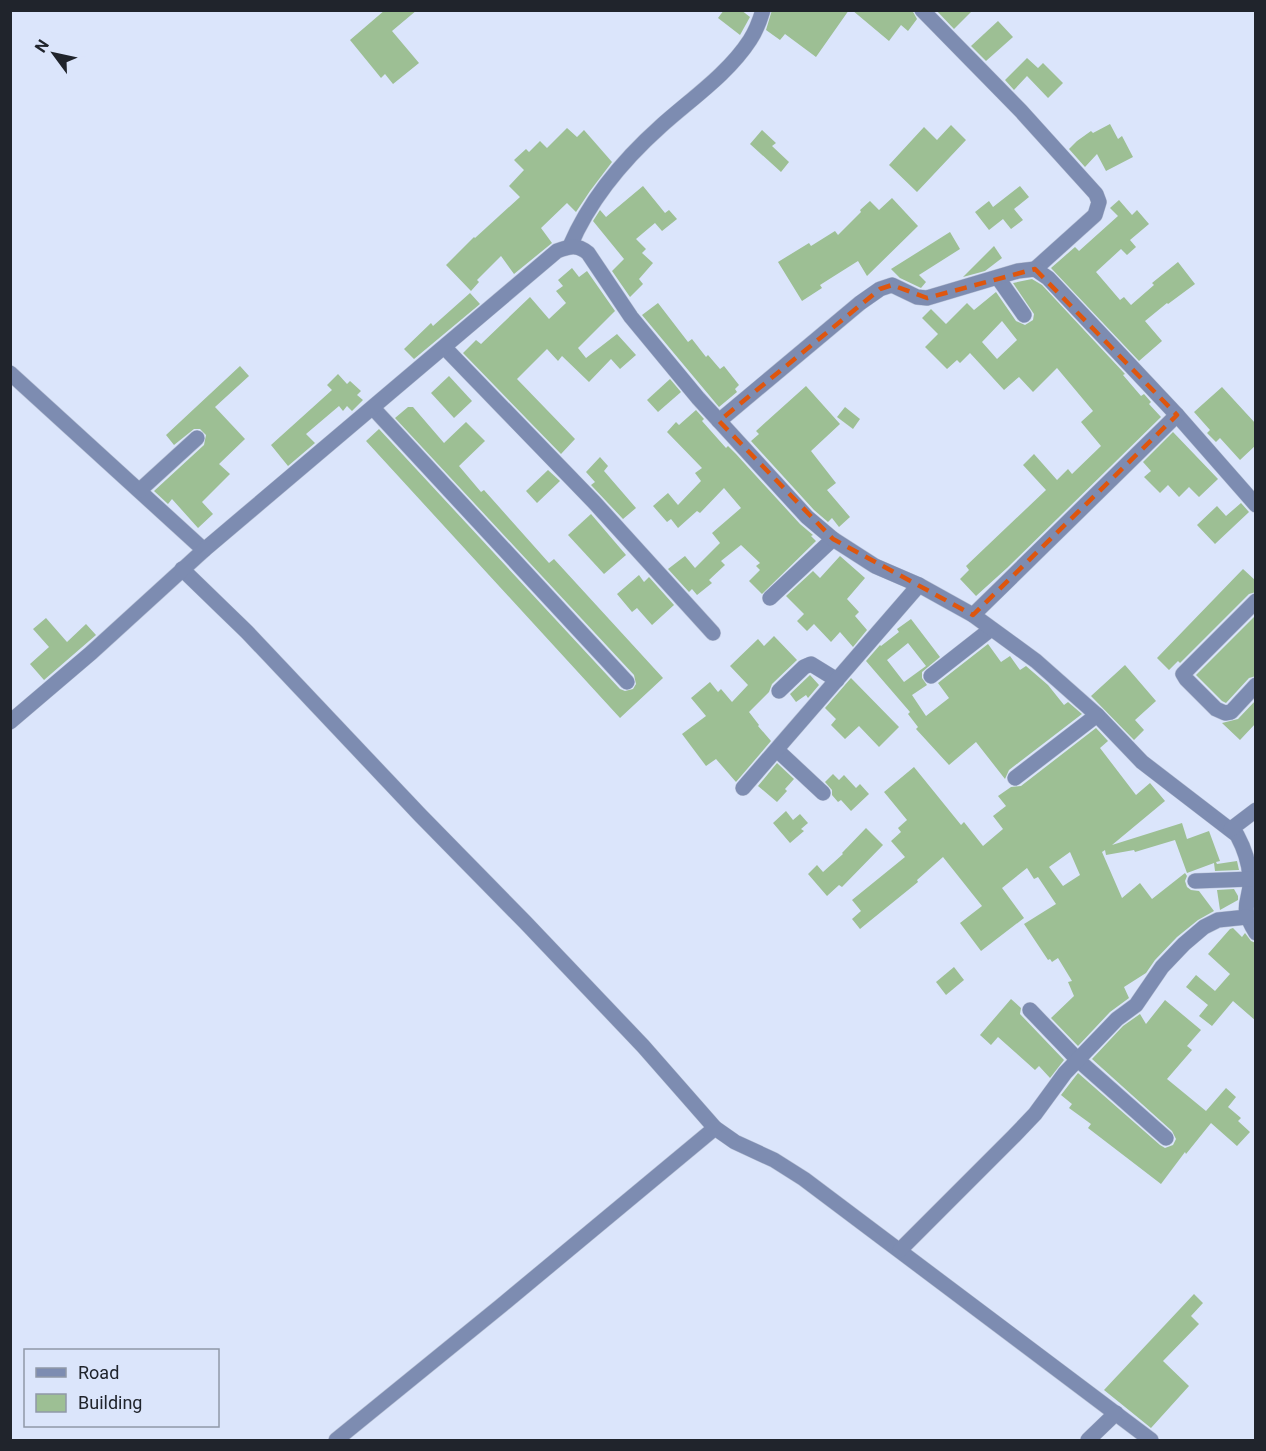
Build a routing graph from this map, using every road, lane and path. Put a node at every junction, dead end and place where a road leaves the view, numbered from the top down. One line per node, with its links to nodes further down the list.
1 (764, 10): 3 (street)
2 (922, 10): 4 (street)
3 (570, 246): 7 (street); 11 (street)
4 (1035, 269): 5 (street); 10 (street)
5 (998, 278): 6 (street); 11 (street)
6 (1024, 315)
7 (445, 348): 9 (street); 23 (street)
8 (10, 373): 13 (street)
9 (373, 408): 16 (street); 26 (street)
10 (1177, 415): 14 (street); 21 (street)
11 (719, 422): 15 (street)
12 (197, 438): 13 (street)
13 (140, 490): 16 (street)
14 (1256, 506)
15 (832, 539): 18 (street); 19 (street)
16 (204, 550): 17 (street)
17 (182, 569): 30 (street); 43 (street)
18 (919, 585): 21 (street); 25 (street)
19 (770, 598)
20 (1256, 601): 27 (street)
21 (973, 615): 22 (street)
22 (991, 629): 24 (street); 29 (street)
23 (713, 633)
24 (932, 676)
25 (837, 680): 28 (street); 31 (street)
26 (627, 681)
27 (1256, 685)
28 (779, 691)
29 (1097, 715): 32 (street); 36 (street)
30 (12, 717)
31 (777, 750): 33 (street); 34 (street)
32 (1016, 778)
33 (743, 788)
34 (823, 792)
35 (1256, 810): 36 (street)
36 (1231, 829): 37 (street)
37 (1251, 879): 38 (street); 39 (street)
38 (1195, 881)
39 (1247, 917): 40 (street); 42 (street)
40 (1256, 933)
41 (1029, 1010): 42 (street)
42 (1078, 1060): 44 (street); 45 (street)
43 (715, 1128): 45 (street); 47 (street)
44 (1166, 1138)
45 (900, 1250): 46 (street)
46 (1116, 1413): 48 (street); 49 (street)
47 (336, 1440)
48 (1088, 1440)
49 (1151, 1440)

